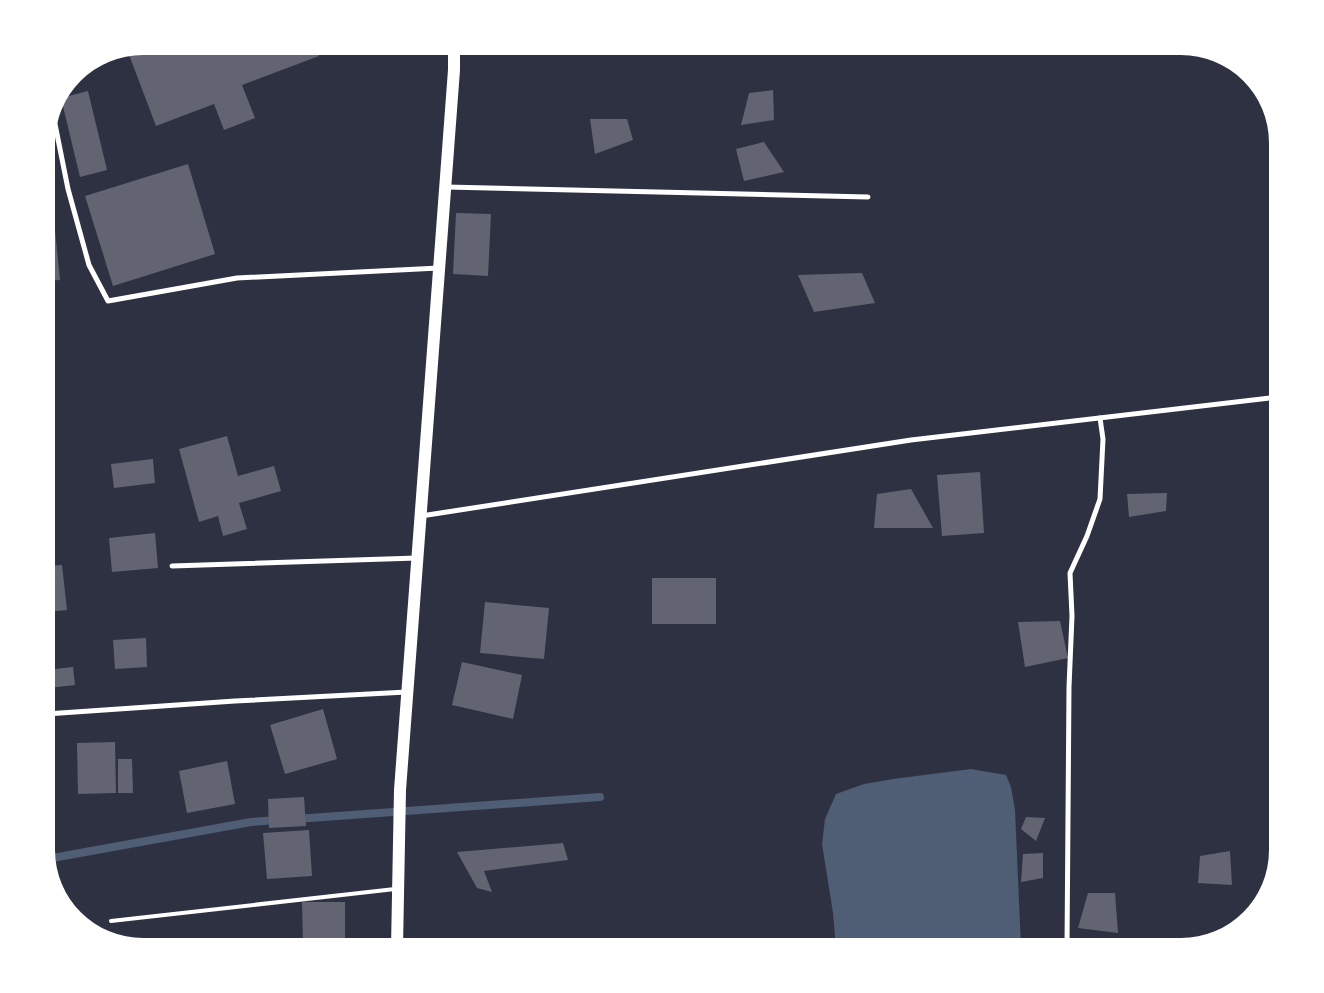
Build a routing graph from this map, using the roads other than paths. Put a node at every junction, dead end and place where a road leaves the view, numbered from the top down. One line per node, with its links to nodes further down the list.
1 (454, 55): 3 (main road)
2 (56, 130): 5 (street)
3 (446, 187): 4 (street); 5 (main road)
4 (868, 197)
5 (440, 268): 8 (main road)
6 (1269, 398): 7 (street)
7 (1100, 418): 8 (street); 16 (street)
8 (420, 516): 9 (main road)
9 (417, 558): 10 (street); 11 (main road)
10 (172, 566)
11 (407, 692): 12 (street); 13 (main road)
12 (55, 713)
13 (398, 888): 14 (lane); 15 (main road)
14 (111, 921)
15 (397, 938)
16 (1067, 938)

